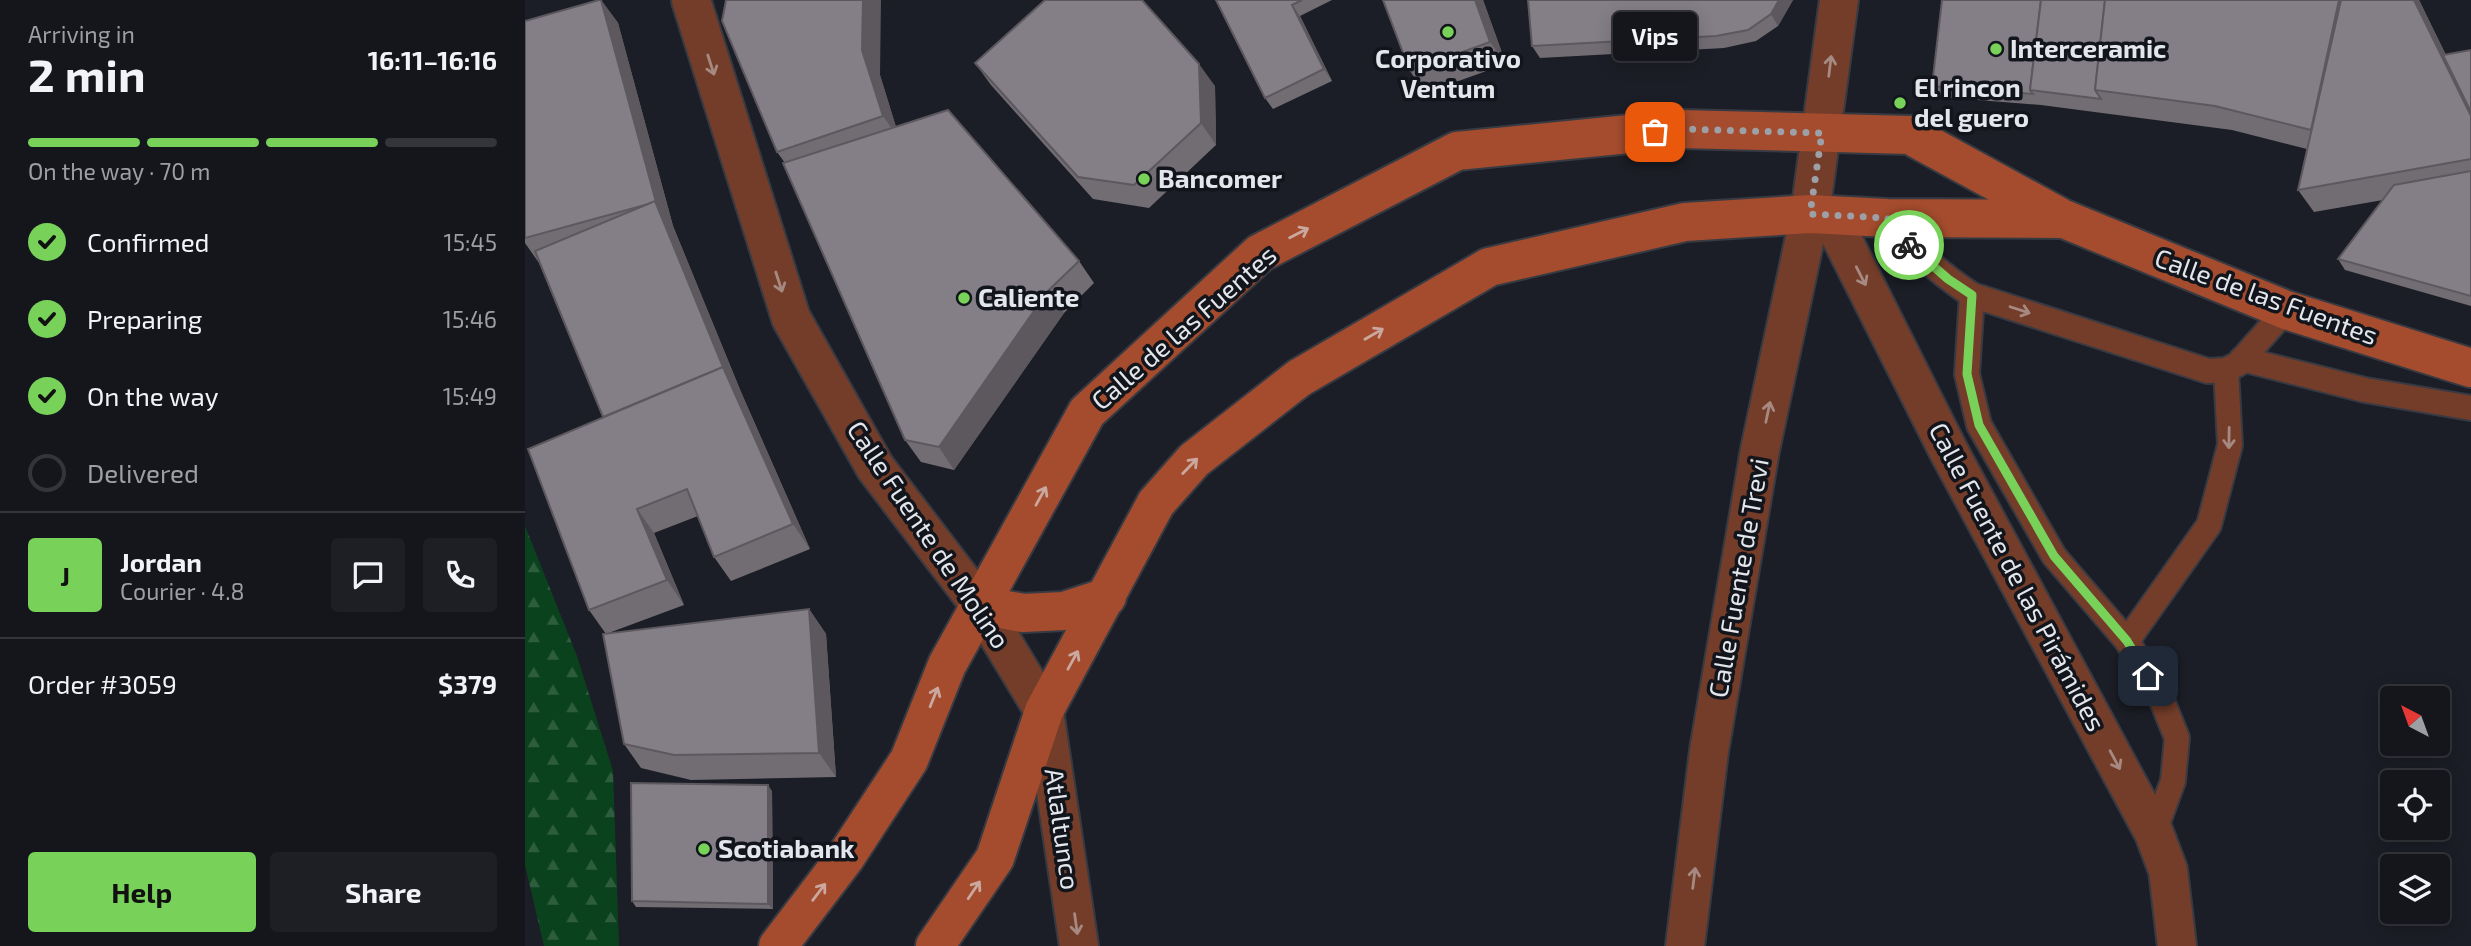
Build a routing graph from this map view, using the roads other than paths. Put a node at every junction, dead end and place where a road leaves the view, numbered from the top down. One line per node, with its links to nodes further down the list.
1 (691, 0): 13 (street, Calle Fuente de Molino, one-way to 13)
2 (1839, 0): 3 (street, one-way to 2)
3 (1822, 133): 4 (street, Calle Fuente de Trevi); 6 (main road, Calle de las Fuentes); 13 (main road, Calle de las Fuentes, one-way to 3)
4 (1820, 214): 5 (main road, Calle de las Fuentes); 12 (main road, Calle de las Fuentes, one-way to 4); 16 (street, Calle Fuente de las Pirámides, one-way to 16); 20 (street, Calle Fuente de Trevi, one-way to 4)
5 (1887, 218): 6 (main road, Calle de las Fuentes); 7 (lane)
6 (2063, 219): 8 (main road, Calle de las Fuentes)
7 (1972, 295): 9 (lane, one-way to 9); 14 (lane)
8 (2286, 310): 9 (lane); 10 (main road, Calle de las Fuentes)
9 (2234, 364): 11 (lane); 14 (lane, one-way to 14)
10 (2471, 368)
11 (2471, 408)
12 (1107, 597): 13 (main road); 15 (main road, Calle de las Fuentes, one-way to 12)
13 (980, 605): 15 (street, Calle Fuente de Molino); 17 (main road, Calle de las Fuentes, one-way to 13)
14 (2127, 641): 16 (lane)
15 (1044, 711): 18 (main road, Calle de las Fuentes, one-way to 15); 19 (street, Atlaltunco, one-way to 19)
16 (2154, 833): 21 (street, Calle Fuente de las Pirámides)
17 (778, 946)
18 (935, 946)
19 (1079, 946)
20 (1685, 946)
21 (2177, 946)

